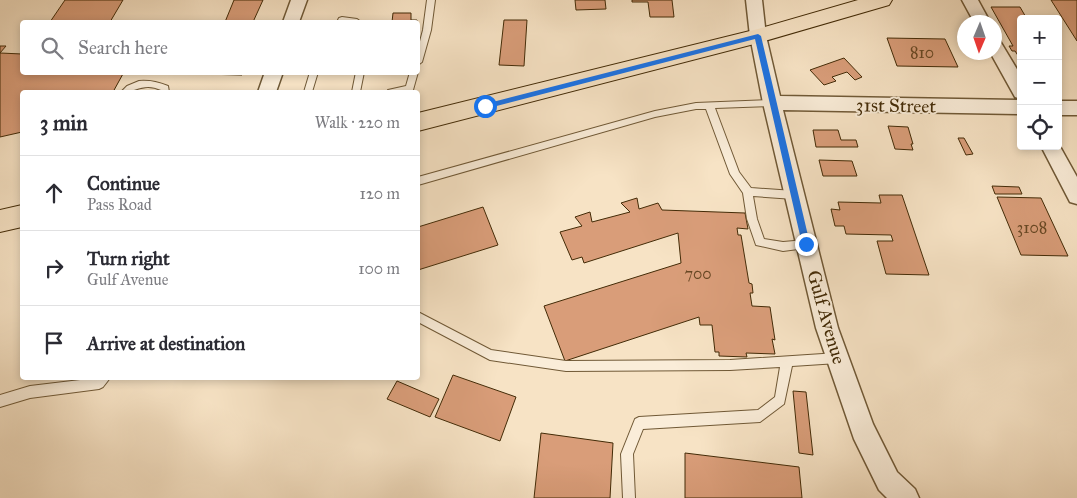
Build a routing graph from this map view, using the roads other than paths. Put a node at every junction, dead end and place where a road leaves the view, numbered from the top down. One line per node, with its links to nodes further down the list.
1 (299, 0): 7 (street)
2 (432, 0): 9 (lane)
3 (754, 0): 8 (street, Gulf Avenue)
4 (882, 0): 8 (main road)
5 (970, 0): 6 (street)
6 (978, 15)
7 (292, 20)
8 (758, 36): 22 (street, Gulf Avenue); 27 (main road)
9 (420, 48)
10 (1002, 58): 15 (street)
11 (273, 75): 18 (street)
12 (313, 75): 19 (lane)
13 (359, 75): 20 (lane)
14 (413, 75): 21 (lane)
15 (1017, 85)
16 (128, 90): 17 (lane)
17 (164, 90)
18 (269, 90)
19 (309, 90)
20 (356, 90)
21 (400, 90)
22 (772, 103): 23 (lane); 24 (street, 31st Street); 31 (street, Gulf Avenue)
23 (709, 105): 29 (lane); 30 (lane)
24 (1017, 107)
25 (1062, 108): 26 (street)
26 (1077, 108)
27 (420, 121)
28 (1052, 150): 32 (street)
29 (420, 180)
30 (748, 192): 31 (lane); 35 (lane)
31 (794, 194): 35 (street, Gulf Avenue)
32 (1077, 196)
33 (20, 216): 34 (main road)
34 (0, 221)
35 (806, 244): 37 (street, Gulf Avenue)
36 (420, 318): 38 (lane)
37 (838, 358): 38 (lane); 41 (street, Gulf Avenue)
38 (786, 361): 42 (lane)
39 (102, 380): 40 (lane)
40 (0, 401)
41 (897, 490)
42 (629, 498)

